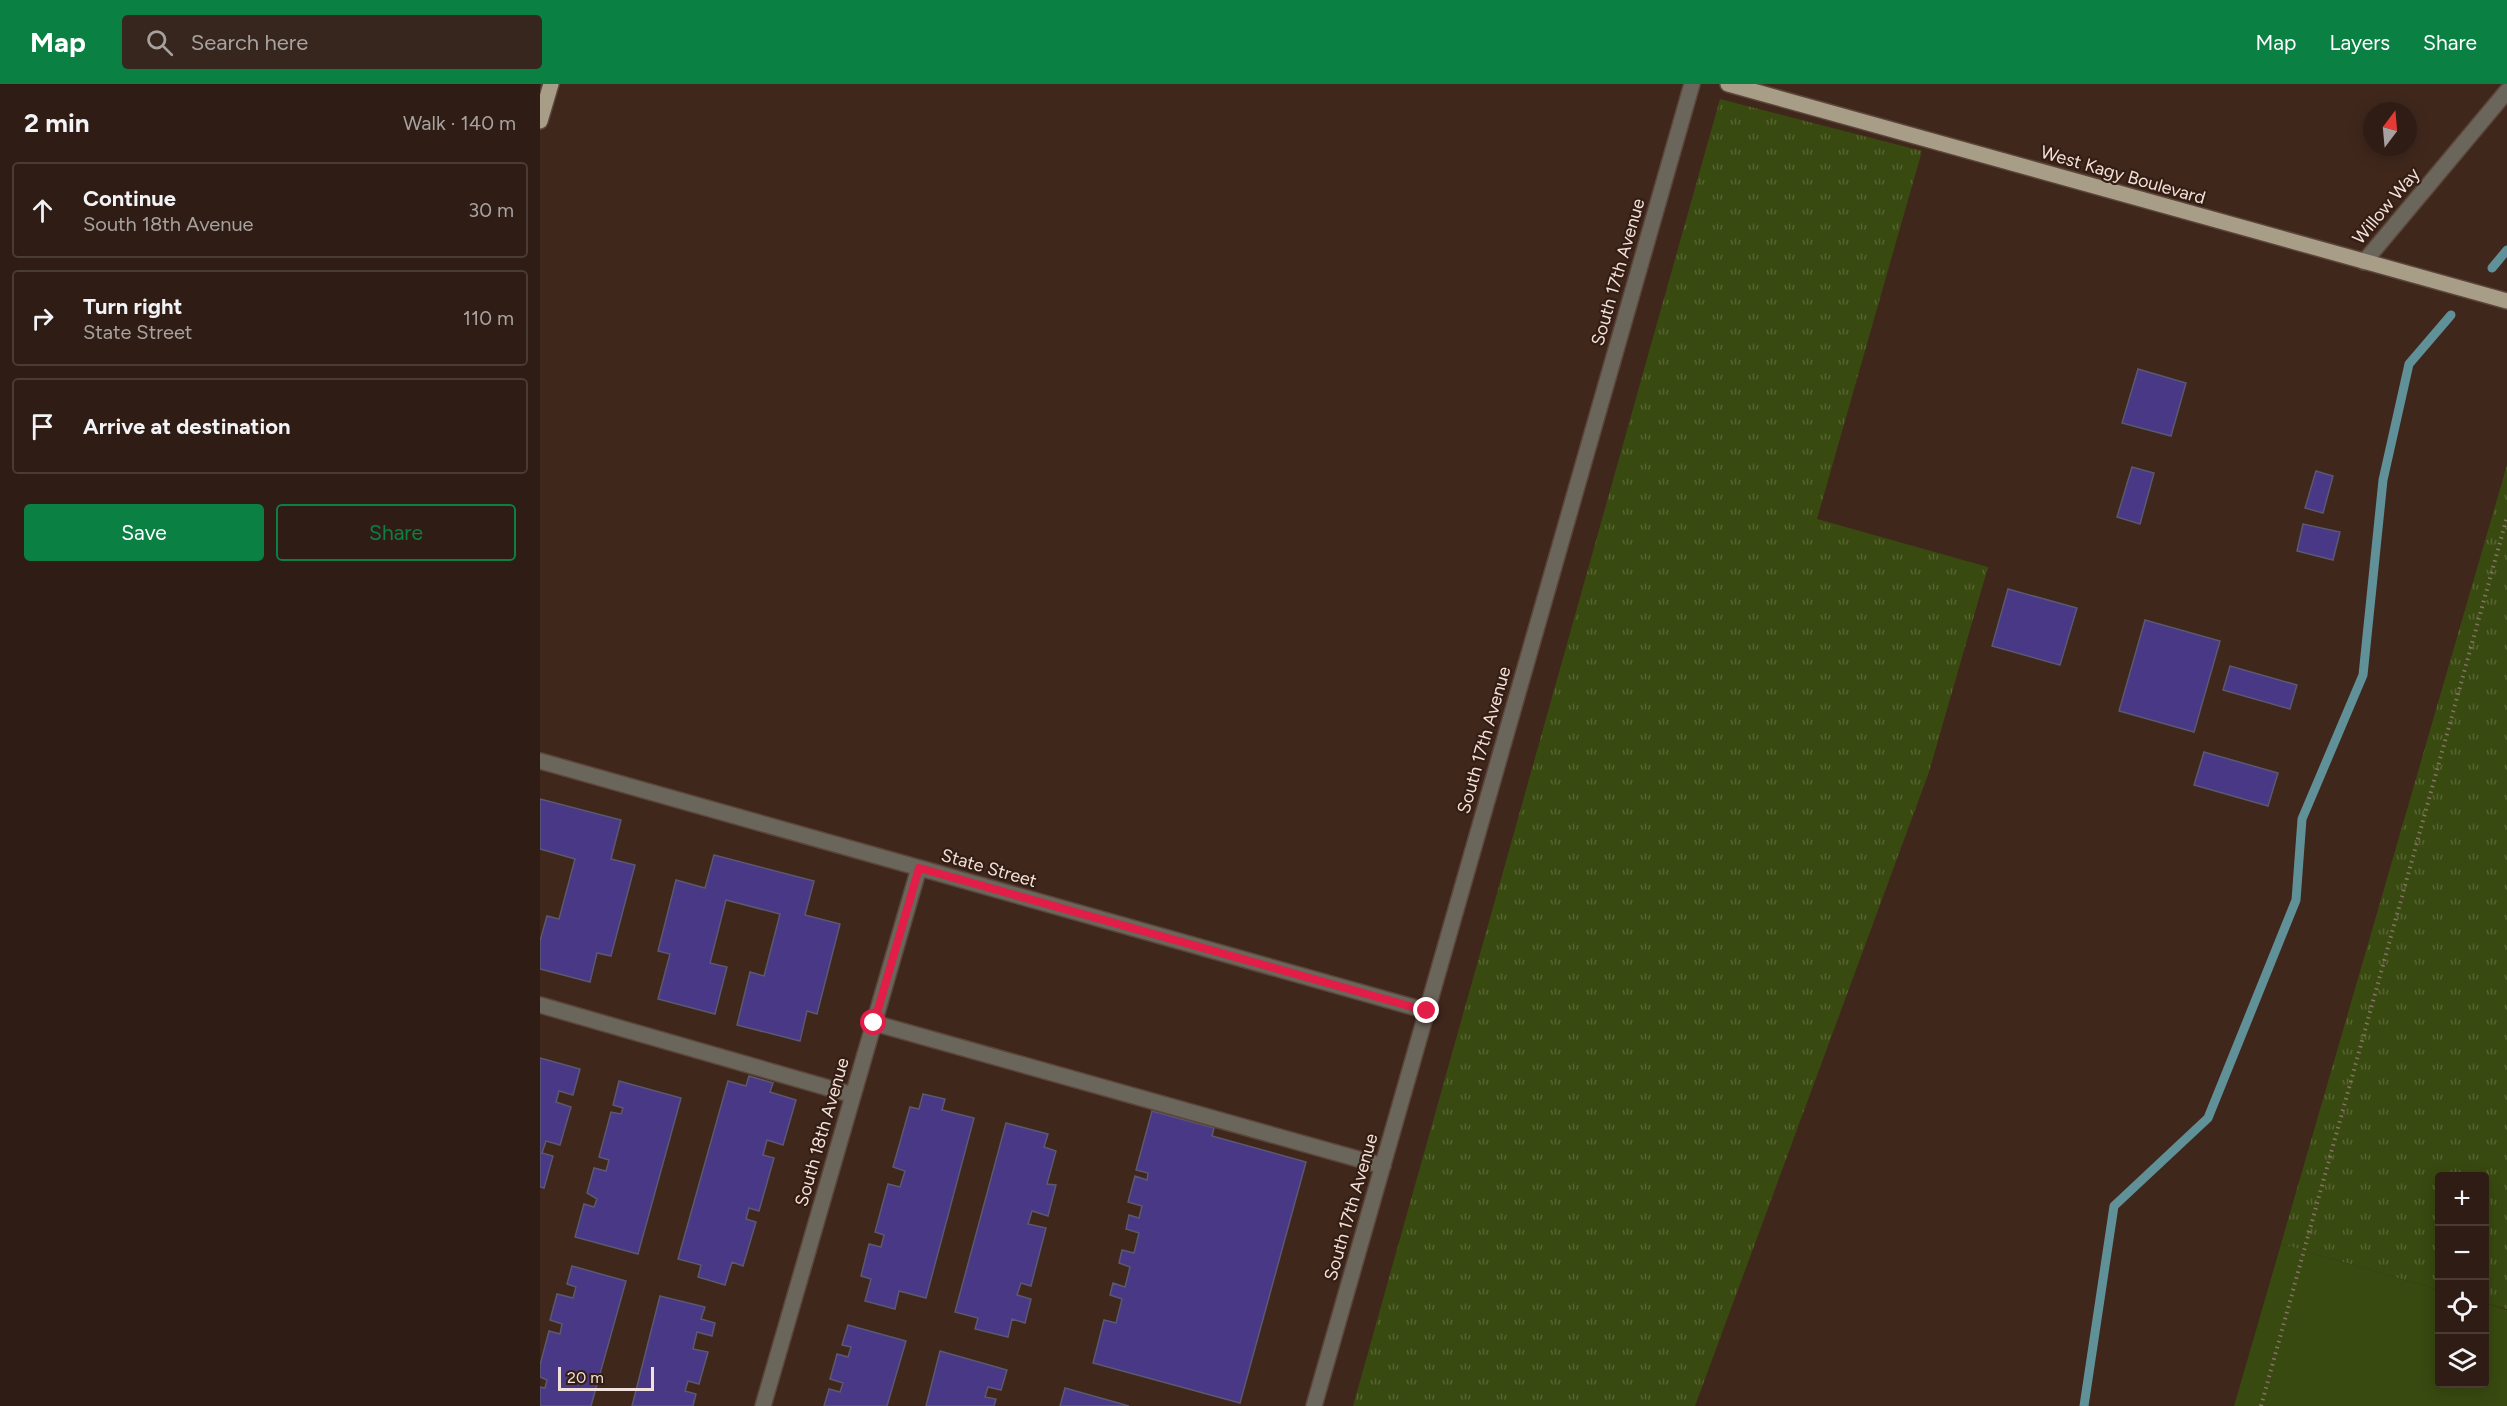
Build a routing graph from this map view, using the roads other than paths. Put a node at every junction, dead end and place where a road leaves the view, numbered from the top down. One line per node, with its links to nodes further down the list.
1 (551, 84): 5 (main road)
2 (1692, 84): 11 (street, South 17th Avenue)
3 (1728, 84): 6 (main road, West Kagy Boulevard)
4 (2507, 92): 6 (street, Willow Way)
5 (540, 121)
6 (2364, 262): 7 (main road, West Kagy Boulevard)
7 (2507, 301)
8 (540, 761): 9 (street, State Street)
9 (919, 868): 11 (street, State Street); 12 (street, South 18th Avenue)
10 (540, 1005): 13 (street)
11 (1427, 1011): 14 (street, South 17th Avenue)
12 (874, 1023): 13 (street, South 18th Avenue); 14 (street)
13 (853, 1095): 15 (street, South 18th Avenue)
14 (1383, 1166): 16 (street, South 17th Avenue)
15 (763, 1406)
16 (1314, 1406)

